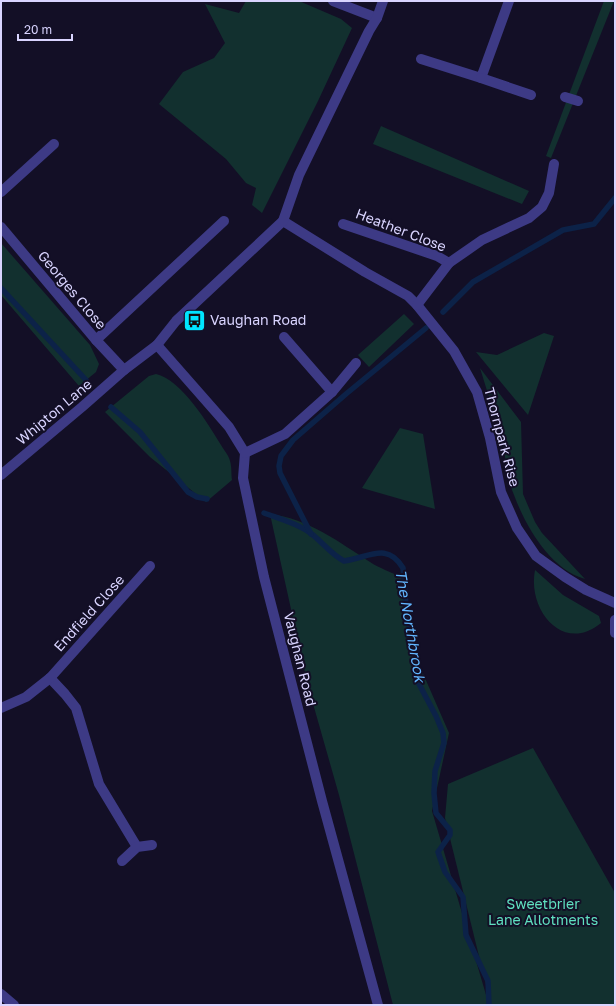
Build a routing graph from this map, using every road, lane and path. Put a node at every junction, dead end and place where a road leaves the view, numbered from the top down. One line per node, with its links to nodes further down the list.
1 (333, 1): 4 (street)
2 (383, 1): 4 (street)
3 (509, 1): 6 (street)
4 (377, 18): 14 (street)
5 (421, 59): 6 (street)
6 (481, 78): 7 (street)
7 (531, 95)
8 (565, 97): 9 (street)
9 (578, 101)
10 (54, 144): 12 (street)
11 (554, 164): 17 (street, Heather Close)
12 (1, 192)
13 (224, 221): 20 (street)
14 (283, 221): 18 (street, Thornpark Rise); 21 (street)
15 (343, 224): 17 (street, Heather Close)
16 (1, 227): 20 (street, Georges Close)
17 (449, 263): 18 (street, Heather Close)
18 (417, 305): 28 (street, Thornpark Rise)
19 (284, 337): 24 (street)
20 (96, 340): 23 (street, Georges Close)
21 (157, 345): 23 (street); 25 (street)
22 (356, 363): 24 (street)
23 (124, 370): 26 (street, Whipton Lane)
24 (332, 392): 25 (street)
25 (245, 453): 38 (street, Vaughan Road)
26 (1, 475)
27 (150, 566): 31 (street, Endfield Close)
28 (615, 602)
29 (615, 620): 30 (street)
30 (615, 633)
31 (50, 678): 32 (street, Endfield Close); 34 (street)
32 (1, 708)
33 (152, 845): 34 (street)
34 (137, 847): 35 (street)
35 (122, 861)
36 (1, 994): 37 (street)
37 (14, 1005)
38 (378, 1005)

